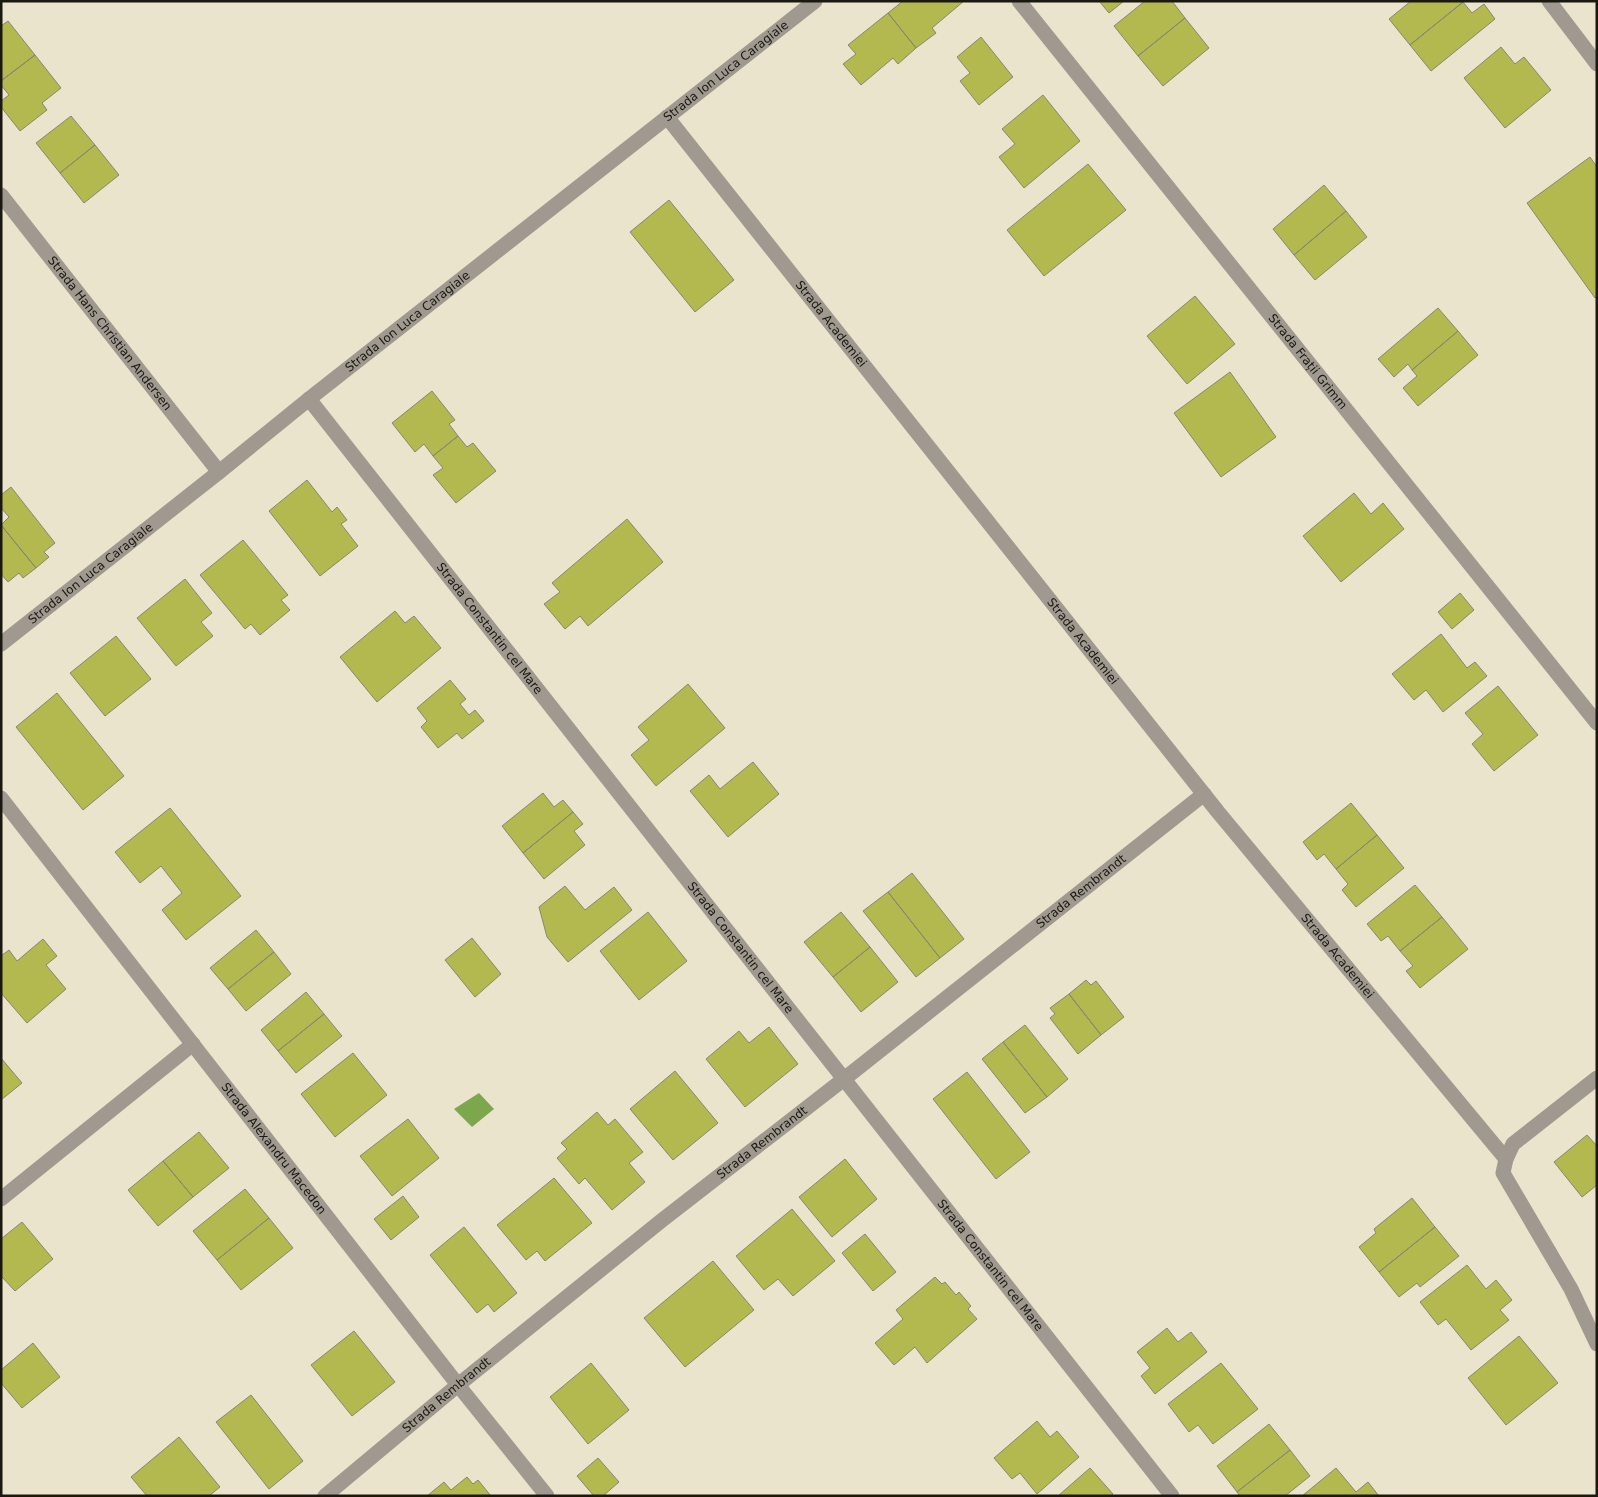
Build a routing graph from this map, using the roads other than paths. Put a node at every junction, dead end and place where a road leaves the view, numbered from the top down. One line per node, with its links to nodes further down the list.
1 (814, 1): 5 (street, Strada Ion Luca Caragiale)
2 (1019, 1): 10 (street, Strada Frații Grimm)
3 (1549, 1): 4 (street)
4 (1597, 64)
5 (667, 117): 7 (street, Strada Ion Luca Caragiale); 11 (street, Strada Academiei)
6 (1, 195): 8 (street, Strada Hans Christian Andersen)
7 (309, 399): 8 (street, Strada Ion Luca Caragiale); 15 (street, Strada Constantin cel Mare)
8 (219, 472): 9 (street, Strada Ion Luca Caragiale)
9 (1, 644)
10 (1597, 723)
11 (1204, 794): 15 (street, Strada Rembrandt); 16 (street, Strada Academiei)
12 (1, 798): 13 (street, Strada Alexandru Macedon)
13 (193, 1044): 17 (street); 19 (street, Strada Alexandru Macedon)
14 (1597, 1078): 16 (street)
15 (844, 1079): 19 (street, Strada Rembrandt); 22 (street, Strada Constantin cel Mare)
16 (1506, 1159): 18 (street)
17 (1, 1198)
18 (1597, 1344)
19 (458, 1385): 20 (street, Strada Rembrandt); 21 (street, Strada Alexandru Macedon)
20 (325, 1496)
21 (547, 1496)
22 (1172, 1496)

